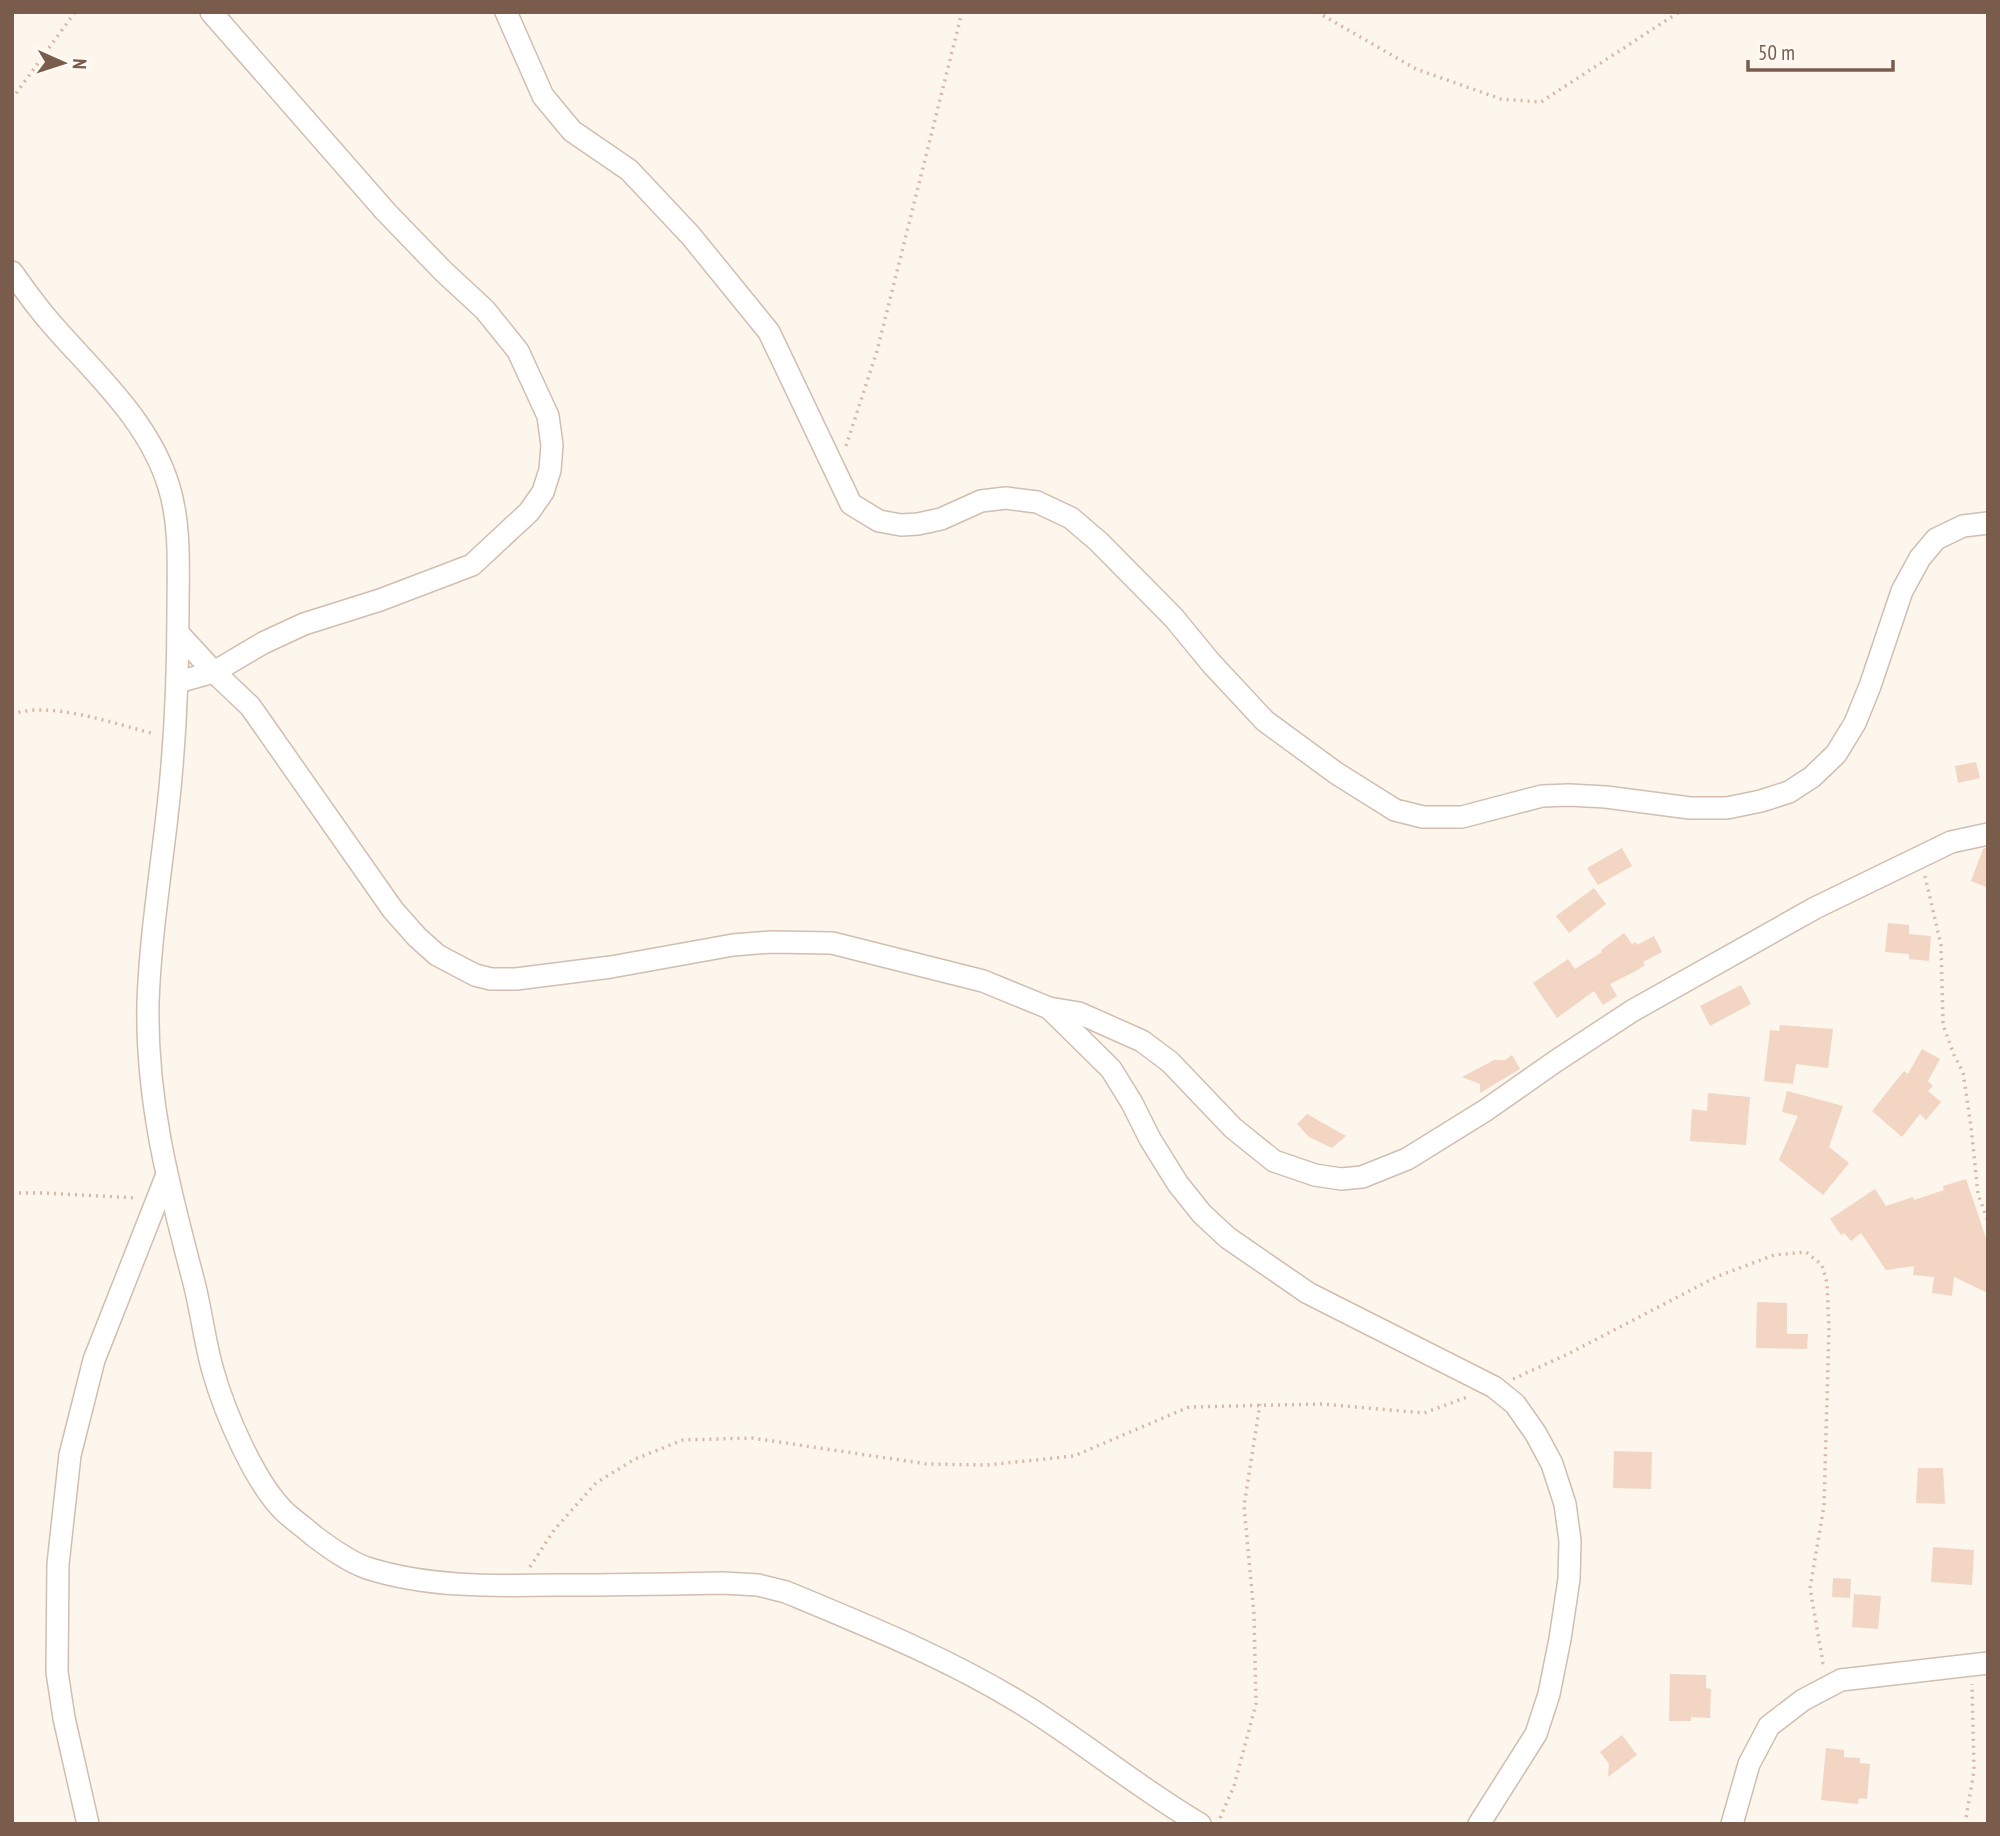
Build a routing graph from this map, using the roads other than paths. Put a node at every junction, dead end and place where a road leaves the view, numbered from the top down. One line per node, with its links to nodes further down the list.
1 (211, 12): 6 (street)
2 (506, 12): 4 (street)
3 (12, 272): 5 (street)
4 (1988, 523)
5 (178, 633): 6 (street); 7 (street)
6 (214, 672): 7 (street); 9 (street)
7 (178, 682): 10 (street)
8 (1988, 834): 9 (street)
9 (1049, 1008): 14 (street)
10 (166, 1177): 12 (street); 13 (street)
11 (1980, 1664): 15 (street)
12 (88, 1824)
13 (1200, 1824)
14 (1479, 1824)
15 (1732, 1824)

